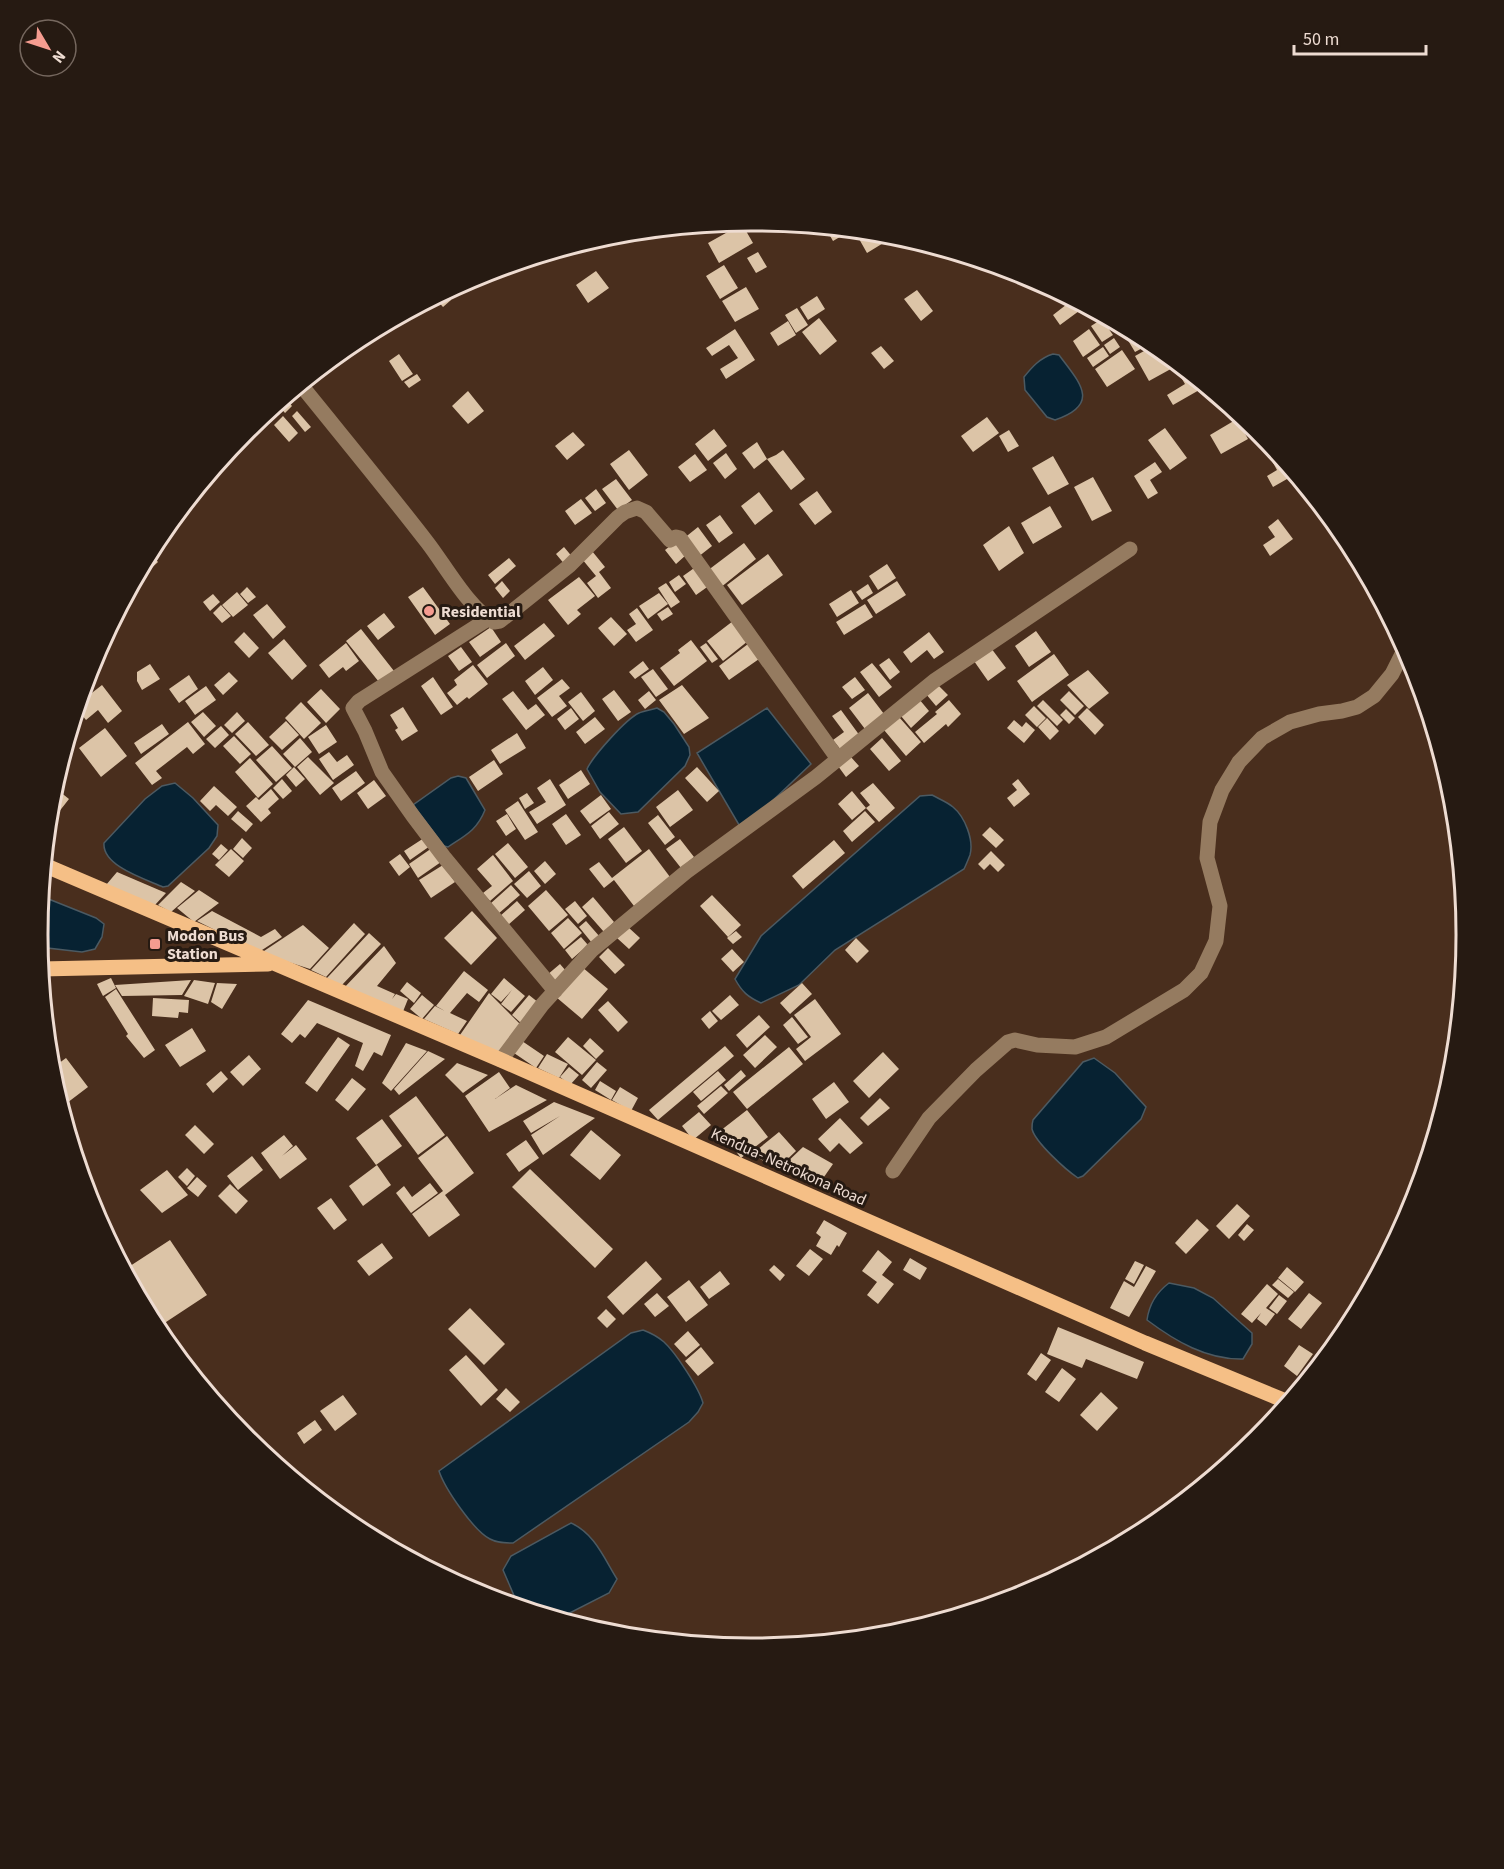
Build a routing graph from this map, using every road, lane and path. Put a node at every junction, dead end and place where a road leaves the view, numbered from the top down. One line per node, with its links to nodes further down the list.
1 (305, 391): 3 (street)
2 (1130, 549): 5 (street)
3 (488, 619): 5 (street); 9 (street)
4 (1399, 659): 11 (street)
5 (838, 759): 9 (street)
6 (52, 868): 7 (main road, Kendua- Netrokona Road)
7 (274, 964): 8 (main road); 10 (main road, Kendua- Netrokona Road)
8 (49, 969)
9 (555, 991): 10 (street)
10 (501, 1060): 12 (main road, Kendua- Netrokona Road)
11 (893, 1171)
12 (1281, 1399)

